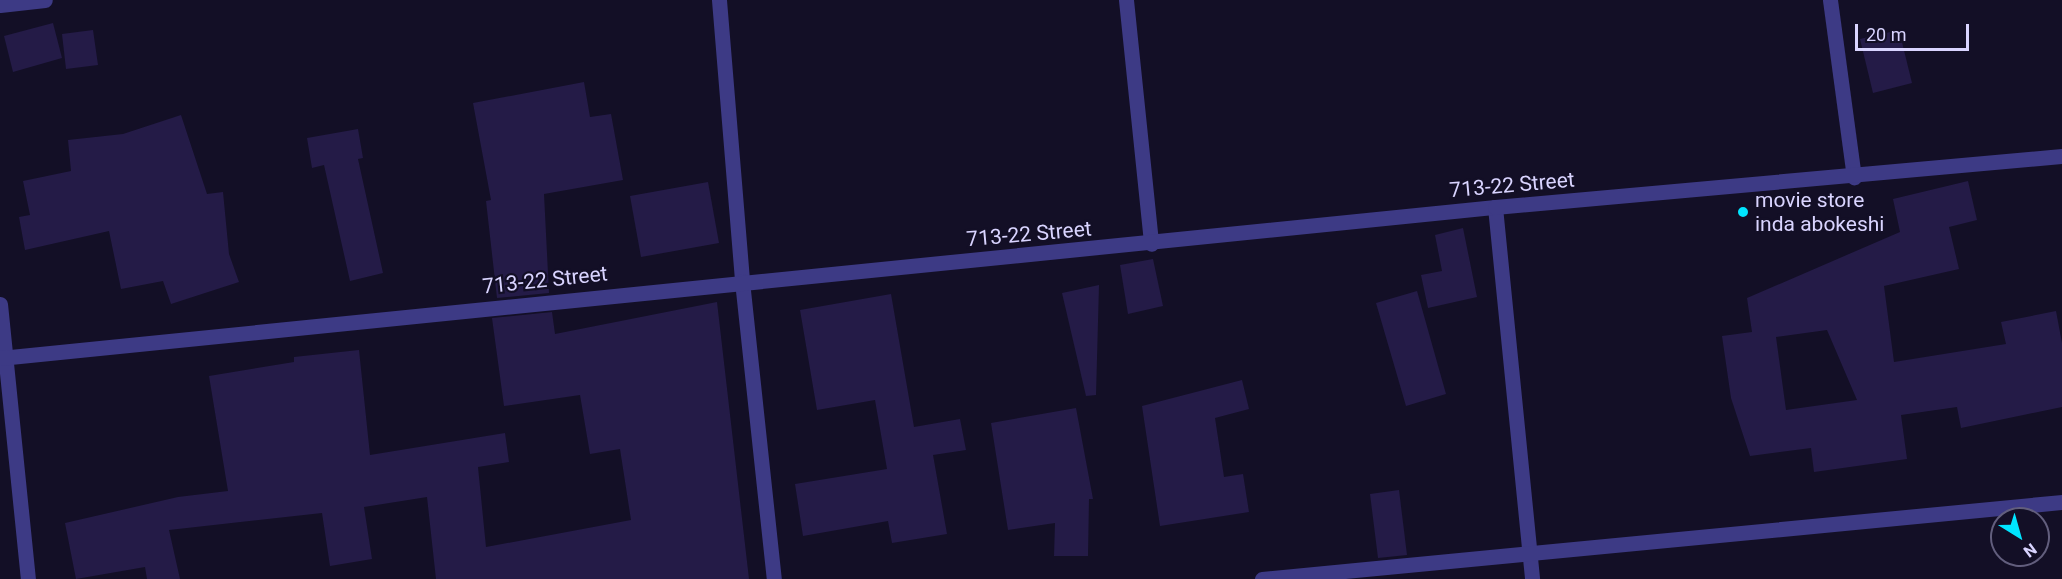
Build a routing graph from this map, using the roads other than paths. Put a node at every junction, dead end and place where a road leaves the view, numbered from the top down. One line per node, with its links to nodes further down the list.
1 (45, 0): 5 (street)
2 (719, 0): 10 (street)
3 (1126, 0): 9 (street)
4 (1830, 0): 7 (street)
5 (0, 5)
6 (2062, 156): 7 (street, 713-22 Street)
7 (1854, 177): 8 (street, 713-22 Street)
8 (1495, 207): 9 (street, 713-22 Street); 14 (street)
9 (1151, 244): 10 (street, 713-22 Street)
10 (742, 281): 12 (street, 713-22 Street); 16 (street)
11 (0, 304): 12 (street)
12 (3, 358): 15 (street)
13 (2062, 502): 14 (street)
14 (1530, 553): 17 (street); 18 (street)
15 (28, 579)
16 (774, 579)
17 (1262, 579)
18 (1532, 579)

